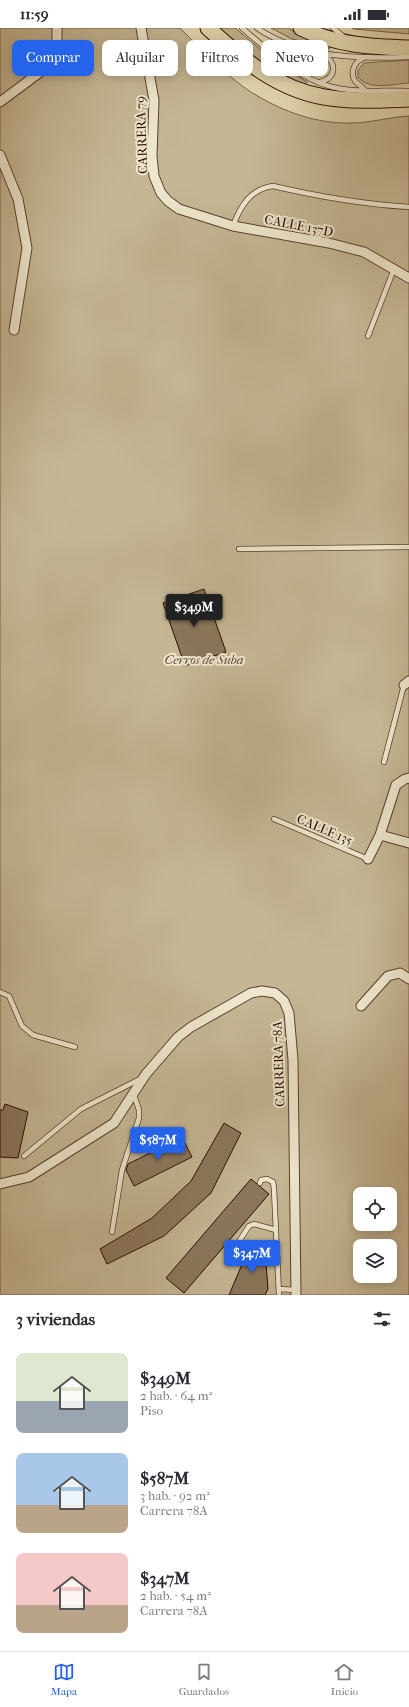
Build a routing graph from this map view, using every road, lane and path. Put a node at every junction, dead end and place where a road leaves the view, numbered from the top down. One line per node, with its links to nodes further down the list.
1 (57, 28): 19 (street)
2 (141, 28): 22 (street, CARRERA 79)
3 (208, 28): 18 (main road)
4 (242, 28): 15 (lane)
5 (257, 28): 8 (lane)
6 (302, 28): 9 (main road)
7 (333, 28): 9 (lane)
8 (279, 40)
9 (355, 45): 10 (main road)
10 (409, 48)
11 (328, 54): 14 (lane)
12 (409, 57): 14 (lane)
13 (328, 58): 15 (lane)
14 (366, 58): 16 (lane)
15 (318, 82): 16 (lane)
16 (366, 90): 17 (lane)
17 (409, 91)
18 (409, 99)
19 (0, 102)
20 (0, 155): 26 (street)
21 (409, 207): 23 (lane)
22 (179, 209): 23 (street, CALLE 137D)
23 (232, 226): 24 (street, CALLE 137D)
24 (394, 269): 25 (street, CALLE 137D); 27 (lane)
25 (409, 278)
26 (14, 330)
27 (368, 336)
28 (409, 547): 29 (lane)
29 (239, 549)
30 (407, 683): 31 (lane)
31 (384, 762)
32 (409, 778): 34 (street)
33 (274, 819): 36 (lane, CALLE 135)
34 (380, 835): 35 (street); 36 (street)
35 (409, 843)
36 (368, 859)
37 (409, 979): 39 (street)
38 (0, 992): 40 (lane)
39 (361, 1006)
40 (75, 1047)
41 (146, 1074): 42 (street, CARRERA 78A); 43 (lane); 50 (street, CARRERA 78A)
42 (134, 1095): 45 (street, CARRERA 78A); 47 (lane)
43 (24, 1156)
44 (260, 1183): 46 (lane)
45 (0, 1184)
46 (276, 1230): 48 (lane); 49 (lane)
47 (112, 1232)
48 (240, 1240)
49 (279, 1289): 50 (lane); 51 (lane)
50 (296, 1293)
51 (279, 1295)

